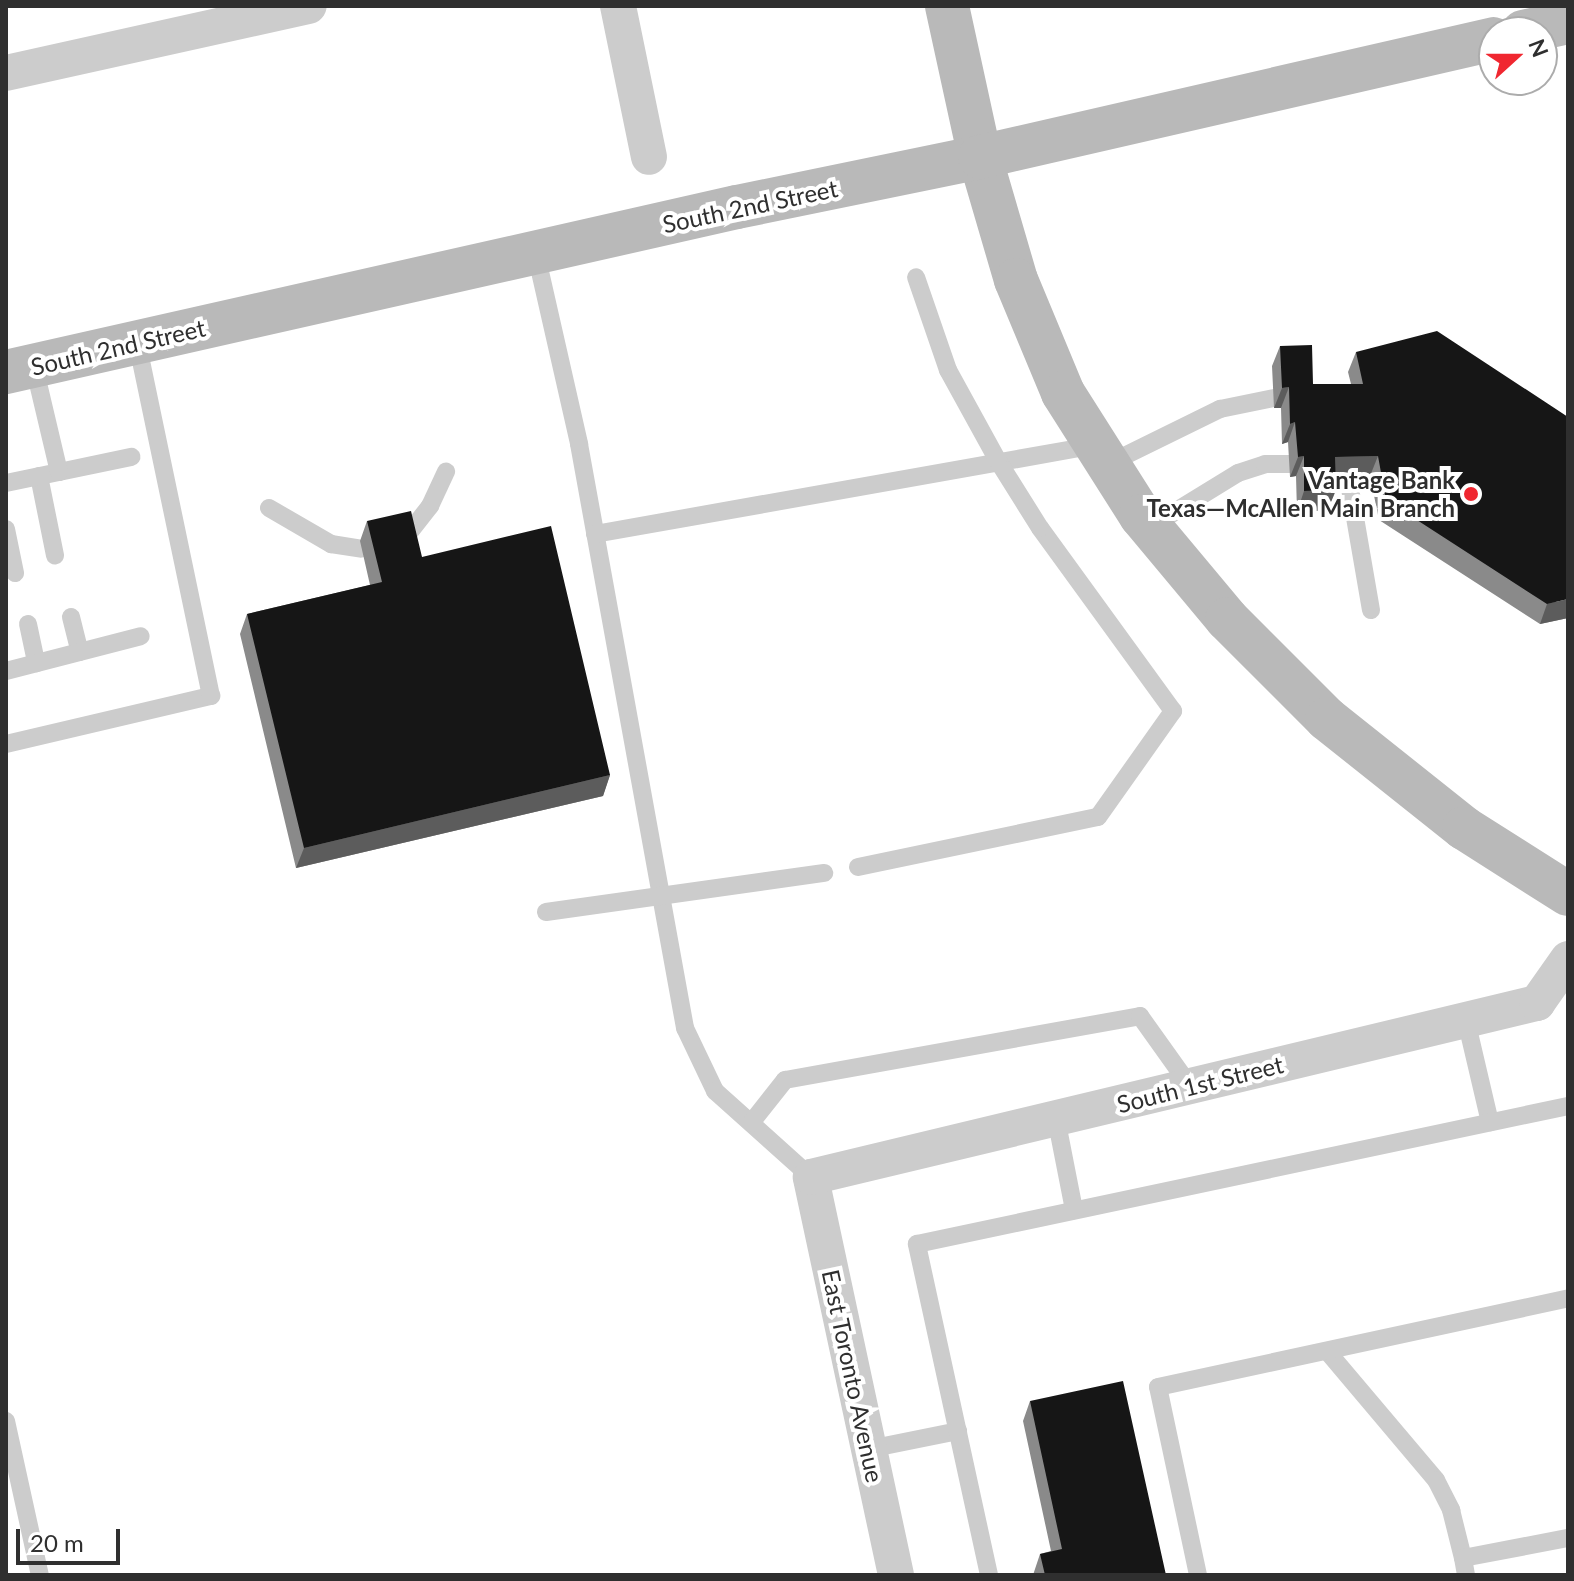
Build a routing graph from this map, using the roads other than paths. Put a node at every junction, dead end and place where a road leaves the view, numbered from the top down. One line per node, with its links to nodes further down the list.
1 (618, 6): 6 (street)
2 (947, 6): 7 (main road)
3 (295, 8): 5 (street)
4 (1478, 43): 7 (main road, South 2nd Street)
5 (6, 73)
6 (649, 157)
7 (980, 157): 8 (main road, South 2nd Street); 13 (main road)
8 (536, 254): 10 (main road, South 2nd Street); 25 (lane)
9 (916, 277): 15 (lane)
10 (137, 343): 11 (main road, South 2nd Street); 37 (lane)
11 (20, 369): 18 (lane)
12 (1274, 398): 13 (lane)
13 (1102, 455): 15 (lane); 23 (main road)
14 (131, 457): 18 (lane)
15 (998, 461): 25 (lane); 38 (lane)
16 (1290, 464): 23 (lane)
17 (446, 471): 26 (lane)
18 (59, 472): 19 (lane)
19 (39, 476): 21 (lane); 28 (lane)
20 (1348, 477): 30 (lane)
21 (6, 483)
22 (269, 508): 27 (lane)
23 (1150, 527): 40 (main road)
24 (6, 529): 29 (lane)
25 (595, 534): 41 (lane)
26 (405, 538)
27 (361, 549)
28 (55, 555)
29 (15, 573)
30 (1371, 610)
31 (71, 617): 34 (lane)
32 (28, 624): 35 (lane)
33 (141, 636): 34 (lane)
34 (80, 652): 35 (lane)
35 (36, 663): 36 (lane)
36 (6, 671)
37 (6, 744)
38 (858, 867)
39 (824, 873): 41 (lane)
40 (1568, 894)
41 (659, 896): 42 (lane); 49 (lane)
42 (546, 912)
43 (1568, 959): 44 (street, South 1st Street)
44 (1466, 1020): 45 (street, South 1st Street); 48 (lane)
45 (1190, 1086): 47 (street, South 1st Street); 49 (lane)
46 (1568, 1106): 48 (lane)
47 (1056, 1118): 50 (street, South 1st Street); 51 (lane)
48 (1490, 1122): 51 (lane)
49 (751, 1123): 50 (lane)
50 (811, 1177): 56 (street, East Toronto Avenue)
51 (1074, 1210): 55 (lane)
52 (1568, 1298): 53 (lane)
53 (1327, 1351): 58 (lane); 62 (lane)
54 (6, 1421): 59 (lane)
55 (958, 1431): 56 (lane); 61 (lane)
56 (869, 1449): 60 (street, East Toronto Avenue)
57 (1568, 1538): 58 (lane)
58 (1464, 1567)
59 (40, 1575)
60 (896, 1575)
61 (989, 1575)
62 (1198, 1575)

